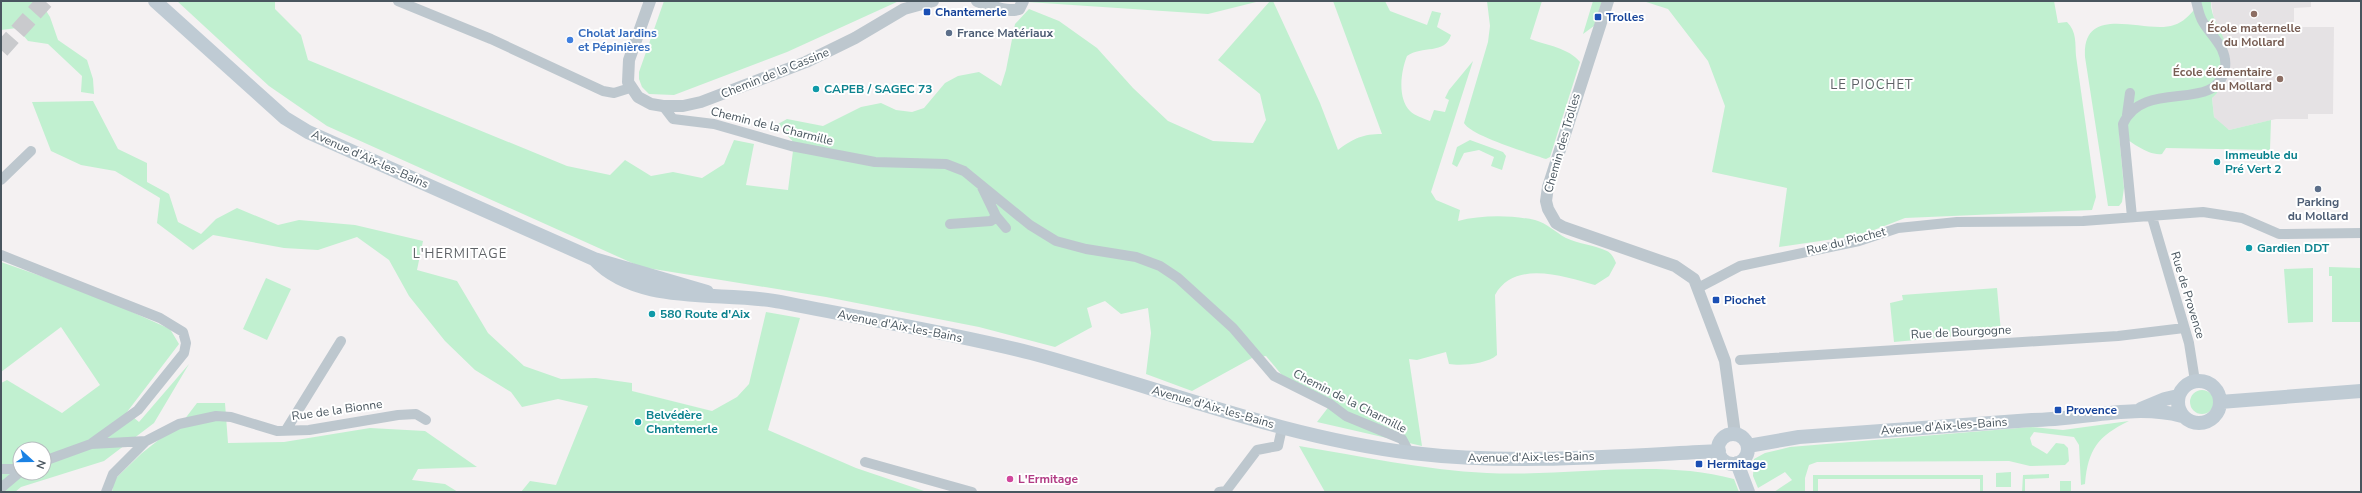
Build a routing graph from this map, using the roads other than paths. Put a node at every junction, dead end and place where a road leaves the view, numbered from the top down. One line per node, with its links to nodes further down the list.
1 (155, 1): 35 (main road, Avenue d'Aix-les-Bains)
2 (398, 1): 10 (street)
3 (650, 1): 10 (street)
4 (933, 1): 9 (street, Chemin de la Cassine)
5 (977, 1): 6 (street)
6 (1023, 1)
7 (1608, 1): 24 (street, Chemin des Trolles)
8 (2196, 1): 13 (street)
9 (914, 3): 12 (street, Chemin de la Cassine)
10 (629, 85): 12 (street, Chemin de la Cassine)
11 (2130, 93): 13 (street)
12 (663, 106): 16 (street, Chemin de la Charmille)
13 (2127, 116): 18 (street)
14 (30, 151): 15 (street)
15 (1, 180)
16 (979, 182): 17 (street); 42 (street, Chemin de la Charmille)
17 (996, 216): 20 (street); 21 (street)
18 (2132, 217): 19 (street, Rue du Piochet); 24 (street, Rue du Piochet)
19 (2152, 217): 22 (street, Rue du Piochet); 25 (street, Rue de Provence)
20 (950, 224)
21 (1006, 228)
22 (2361, 233)
23 (1, 255): 39 (street)
24 (1698, 288): 37 (street)
25 (2184, 328): 27 (street, Rue de Bourgogne); 28 (street, Rue de Provence)
26 (341, 341): 36 (street)
27 (1740, 360)
28 (2195, 381): 30 (main road, Avenue d'Aix-les-Bains); 31 (main road)
29 (2361, 391): 31 (main road)
30 (2178, 396): 32 (main road, Avenue d'Aix-les-Bains); 33 (main road)
31 (2220, 402): 33 (main road, Avenue d'Aix-les-Bains)
32 (2141, 410): 33 (main road, Avenue d'Aix-les-Bains); 40 (main road, Avenue d'Aix-les-Bains)
33 (2182, 416)
34 (426, 420): 36 (street, Rue de la Bionne)
35 (1282, 428): 42 (main road, Avenue d'Aix-les-Bains); 52 (street)
36 (286, 430): 38 (street, Rue de la Bionne)
37 (1735, 434): 40 (main road); 41 (main road)
38 (146, 441): 39 (street, Rue de la Bionne); 50 (street)
39 (91, 444): 43 (street, Rue de la Bionne)
40 (1748, 446): 45 (main road)
41 (1719, 451): 42 (main road, Avenue d'Aix-les-Bains); 45 (main road)
42 (1409, 452)
43 (52, 458)
44 (865, 462): 51 (street)
45 (1737, 463): 53 (main road)
46 (1, 469): 47 (street)
47 (12, 469)
48 (12, 479): 49 (street)
49 (1, 488)
50 (106, 492)
51 (972, 492)
52 (1219, 492)
53 (1748, 492)

